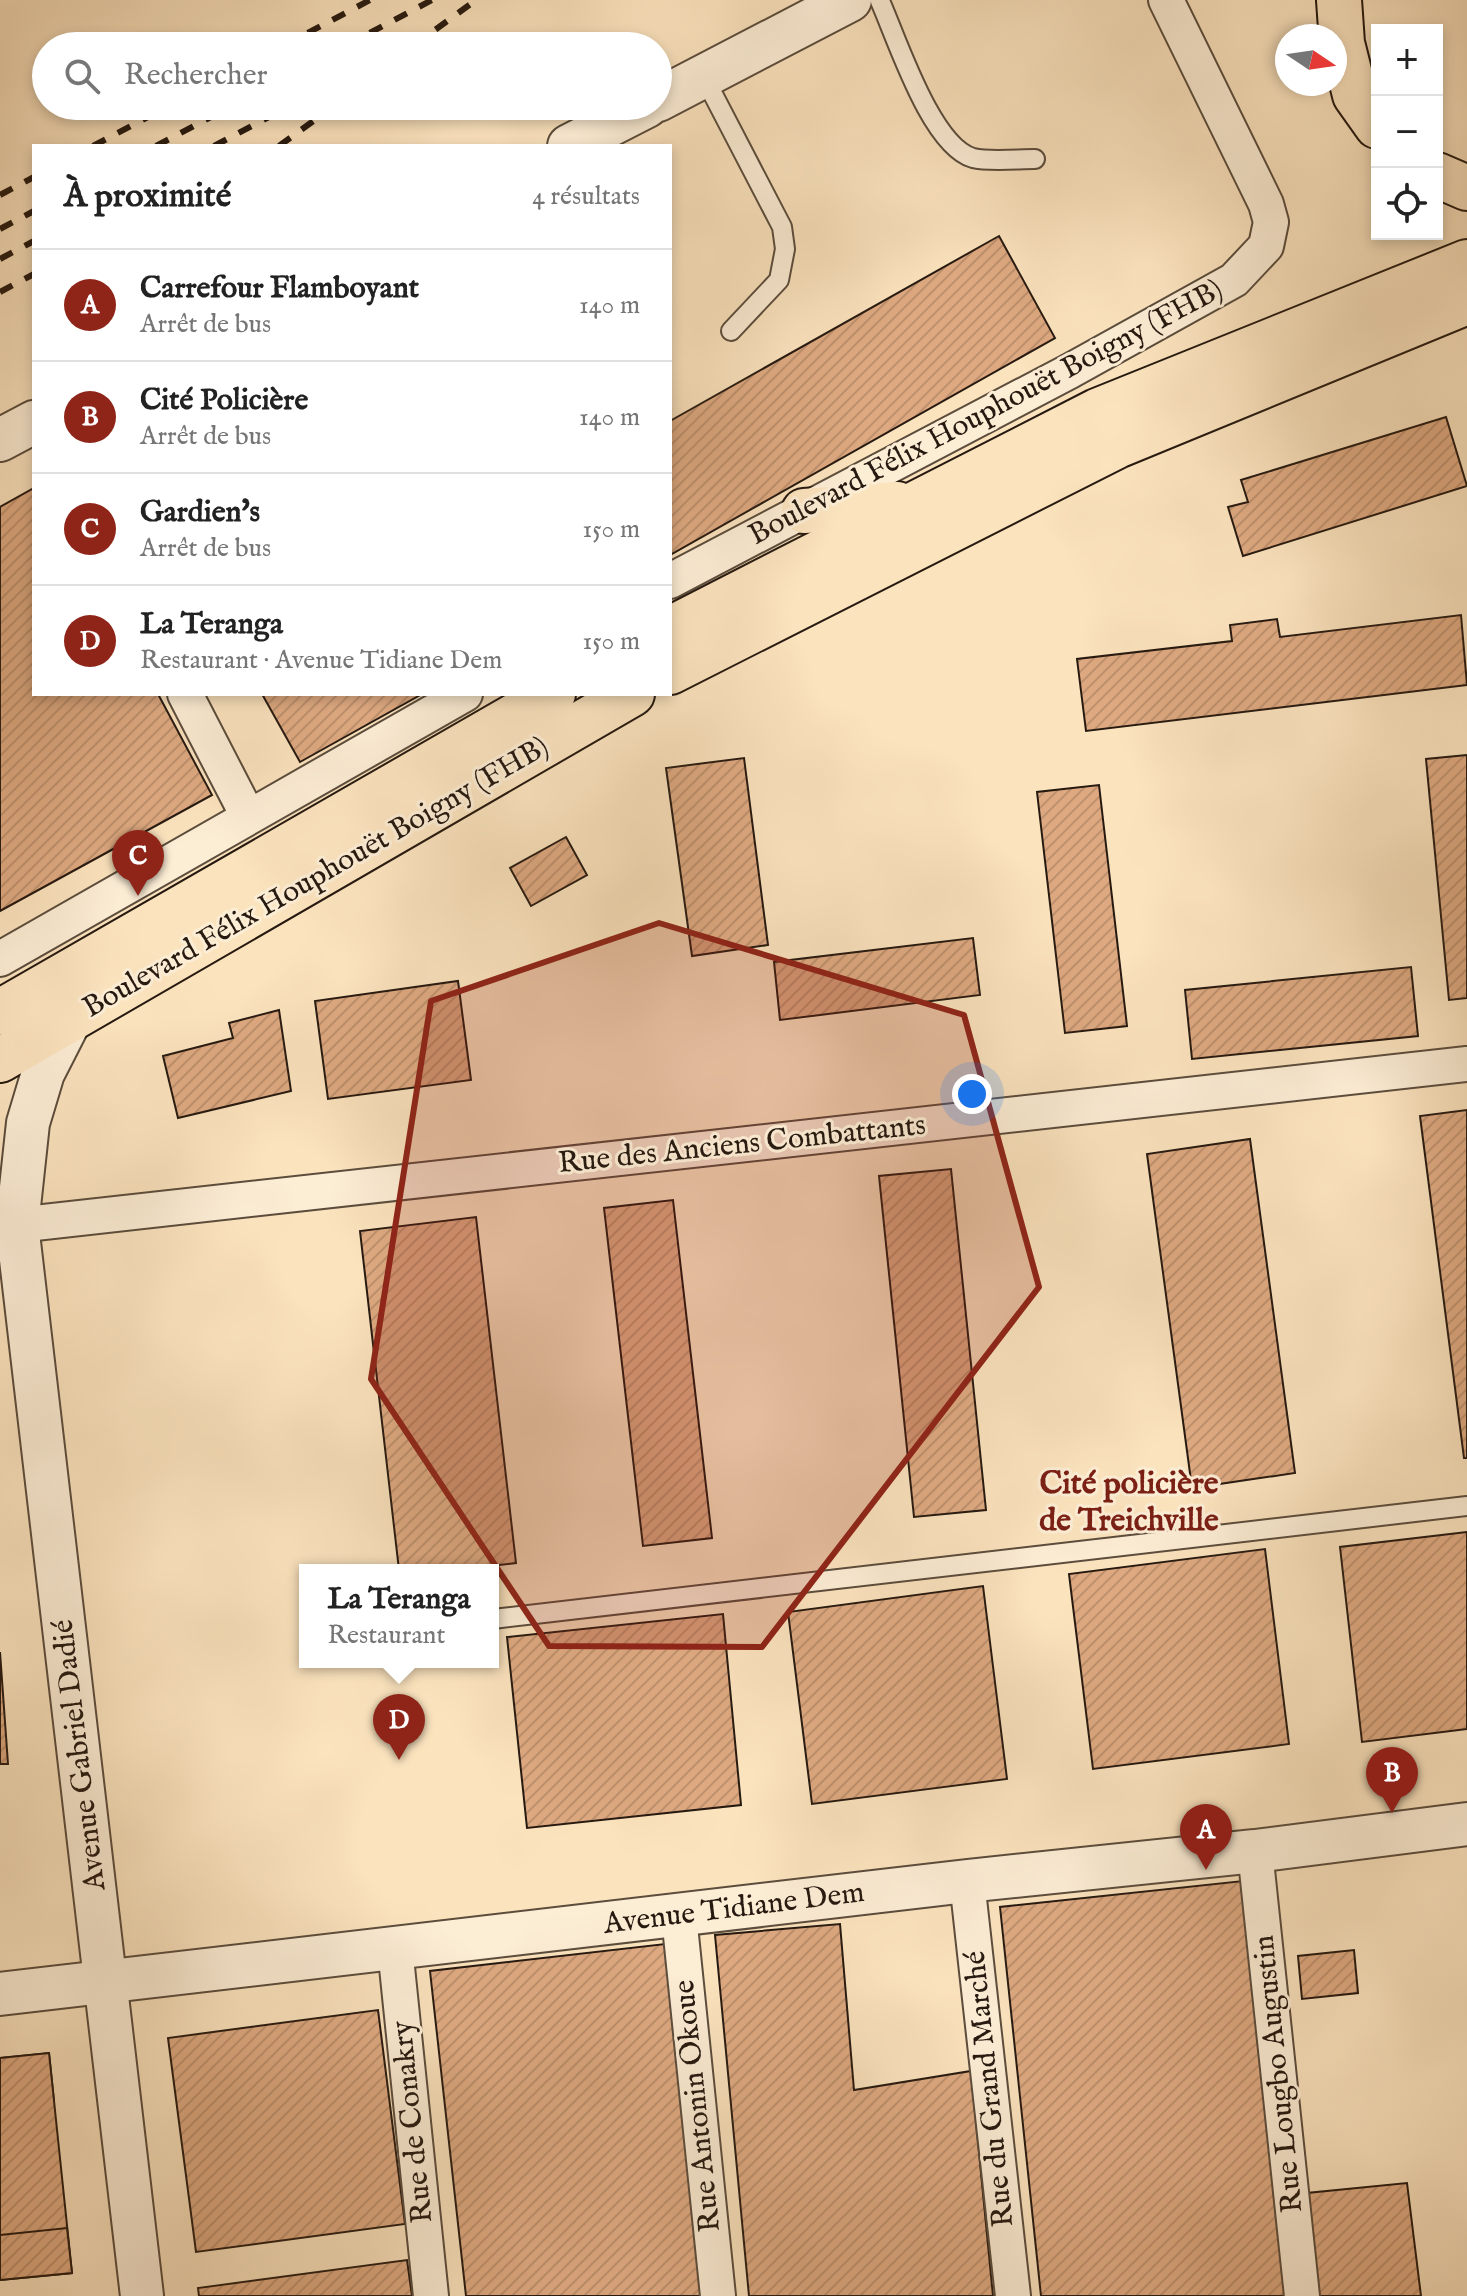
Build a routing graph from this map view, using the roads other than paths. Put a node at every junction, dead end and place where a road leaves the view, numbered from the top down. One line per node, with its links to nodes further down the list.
1 (871, 0): 4 (street); 9 (lane)
2 (1166, 0): 18 (street, Boulevard Félix Houphouët Boigny (FHB))
3 (1339, 0): 6 (main road)
4 (704, 77): 5 (street); 14 (lane)
5 (672, 93)
6 (1371, 118)
7 (620, 120): 8 (street)
8 (573, 144)
9 (1035, 159)
10 (1443, 178): 11 (main road)
11 (1467, 188)
12 (1467, 262): 17 (main road, Boulevard Félix Houphouët Boigny (FHB))
13 (1467, 302): 21 (main road)
14 (731, 331)
15 (32, 423): 16 (street)
16 (0, 440)
17 (916, 503): 18 (main road); 20 (main road, Boulevard Félix Houphouët Boigny (FHB))
18 (804, 511): 19 (street, Boulevard Félix Houphouët Boigny (FHB))
19 (672, 580)
20 (672, 628)
21 (672, 671)
22 (186, 696): 26 (street)
23 (461, 696): 26 (street)
24 (550, 696): 28 (main road, Boulevard Félix Houphouët Boigny (FHB))
25 (629, 696): 29 (main road, Boulevard Félix Houphouët Boigny (FHB))
26 (248, 816): 27 (street)
27 (0, 959)
28 (0, 1012)
29 (69, 1022): 30 (main road, Boulevard Félix Houphouët Boigny (FHB)); 32 (street, Avenue Gabriel Dadié)
30 (0, 1060)
31 (1467, 1064): 32 (street, Rue des Anciens Combattants)
32 (12, 1214): 40 (street, Avenue Gabriel Dadié)
33 (1467, 1506): 34 (lane)
34 (499, 1618)
35 (1467, 1824): 36 (street, Avenue Tidiane Dem)
36 (1255, 1851): 37 (street, Avenue Tidiane Dem); 46 (street, Rue Lougbo Augustin)
37 (967, 1881): 38 (street, Avenue Tidiane Dem); 45 (street, Rue du Grand Marché)
38 (679, 1916): 39 (street, Avenue Tidiane Dem); 44 (street, Rue Antonin Okoue)
39 (395, 1948): 40 (street, Avenue Tidiane Dem); 43 (street, Rue de Conakry)
40 (106, 1981): 41 (street, Avenue Tidiane Dem); 42 (street, Avenue Gabriel Dadié)
41 (0, 1994)
42 (142, 2296)
43 (431, 2296)
44 (718, 2296)
45 (1013, 2296)
46 (1302, 2296)

